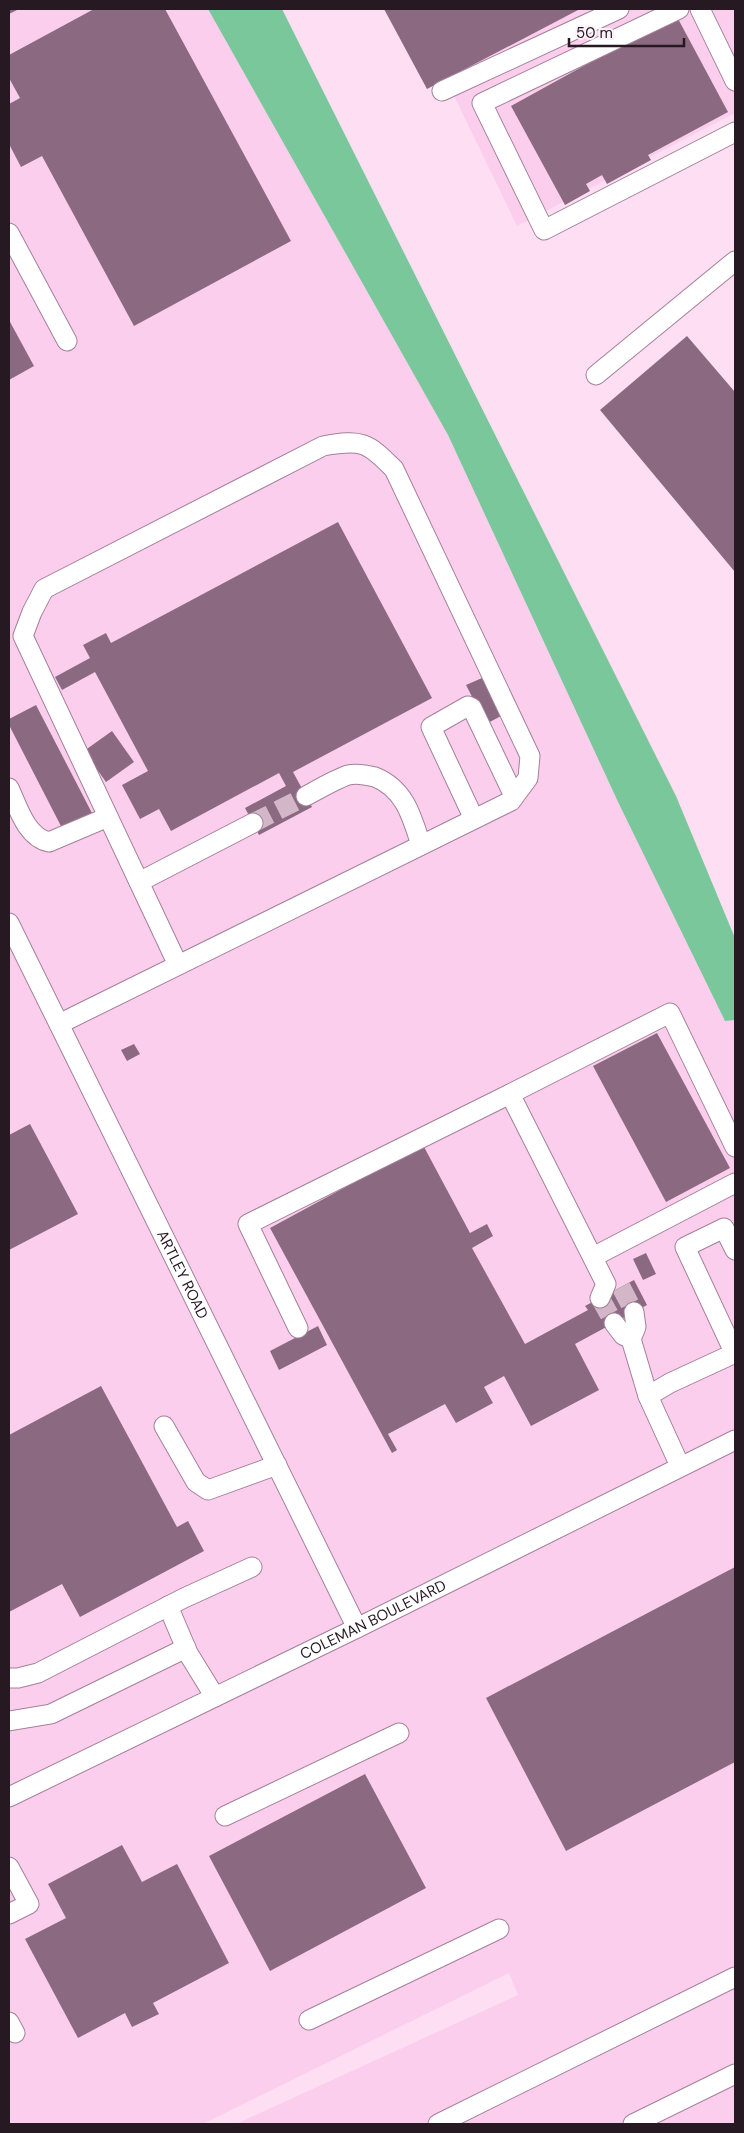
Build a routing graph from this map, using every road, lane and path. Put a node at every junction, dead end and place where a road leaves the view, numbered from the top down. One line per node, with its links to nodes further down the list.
1 (619, 9): 5 (street)
2 (679, 9): 6 (street)
3 (700, 9): 4 (street)
4 (735, 81)
5 (442, 91)
6 (735, 132)
7 (9, 234): 9 (street)
8 (733, 266): 10 (street)
9 (66, 341)
10 (596, 375)
11 (17, 628): 14 (street); 15 (street)
12 (9, 788): 15 (street)
13 (306, 796): 18 (street)
14 (514, 796): 16 (street); 16 (street)
15 (108, 817): 19 (street)
16 (474, 819): 18 (street)
17 (253, 823): 19 (street)
18 (421, 845): 21 (street)
19 (139, 882): 21 (street)
20 (10, 931): 22 (street, ARTLEY ROAD)
21 (178, 965): 22 (street)
22 (59, 1024): 35 (street, ARTLEY ROAD)
23 (510, 1094): 24 (street); 27 (street); 30 (street)
24 (735, 1147)
25 (735, 1183): 27 (street)
26 (735, 1250): 31 (street)
27 (593, 1257): 28 (street)
28 (610, 1290)
29 (624, 1318): 32 (street)
30 (298, 1328)
31 (735, 1353): 32 (street)
32 (648, 1396): 36 (street)
33 (164, 1426): 35 (street)
34 (735, 1440): 36 (street, COLEMAN BOULEVARD)
35 (277, 1465): 39 (street, ARTLEY ROAD)
36 (680, 1466): 39 (street, COLEMAN BOULEVARD)
37 (252, 1566): 38 (street)
38 (168, 1606): 40 (street); 41 (street)
39 (358, 1628): 42 (street, COLEMAN BOULEVARD)
40 (186, 1648): 42 (street); 43 (street)
41 (9, 1678)
42 (215, 1697): 45 (street, COLEMAN BOULEVARD)
43 (9, 1721)
44 (399, 1733): 46 (street)
45 (9, 1797)
46 (225, 1816)
47 (9, 1867): 48 (street)
48 (9, 1914)
49 (499, 1929): 51 (street)
50 (735, 1976): 53 (street)
51 (309, 2020)
52 (735, 2074): 54 (street)
53 (438, 2124)
54 (633, 2124)

